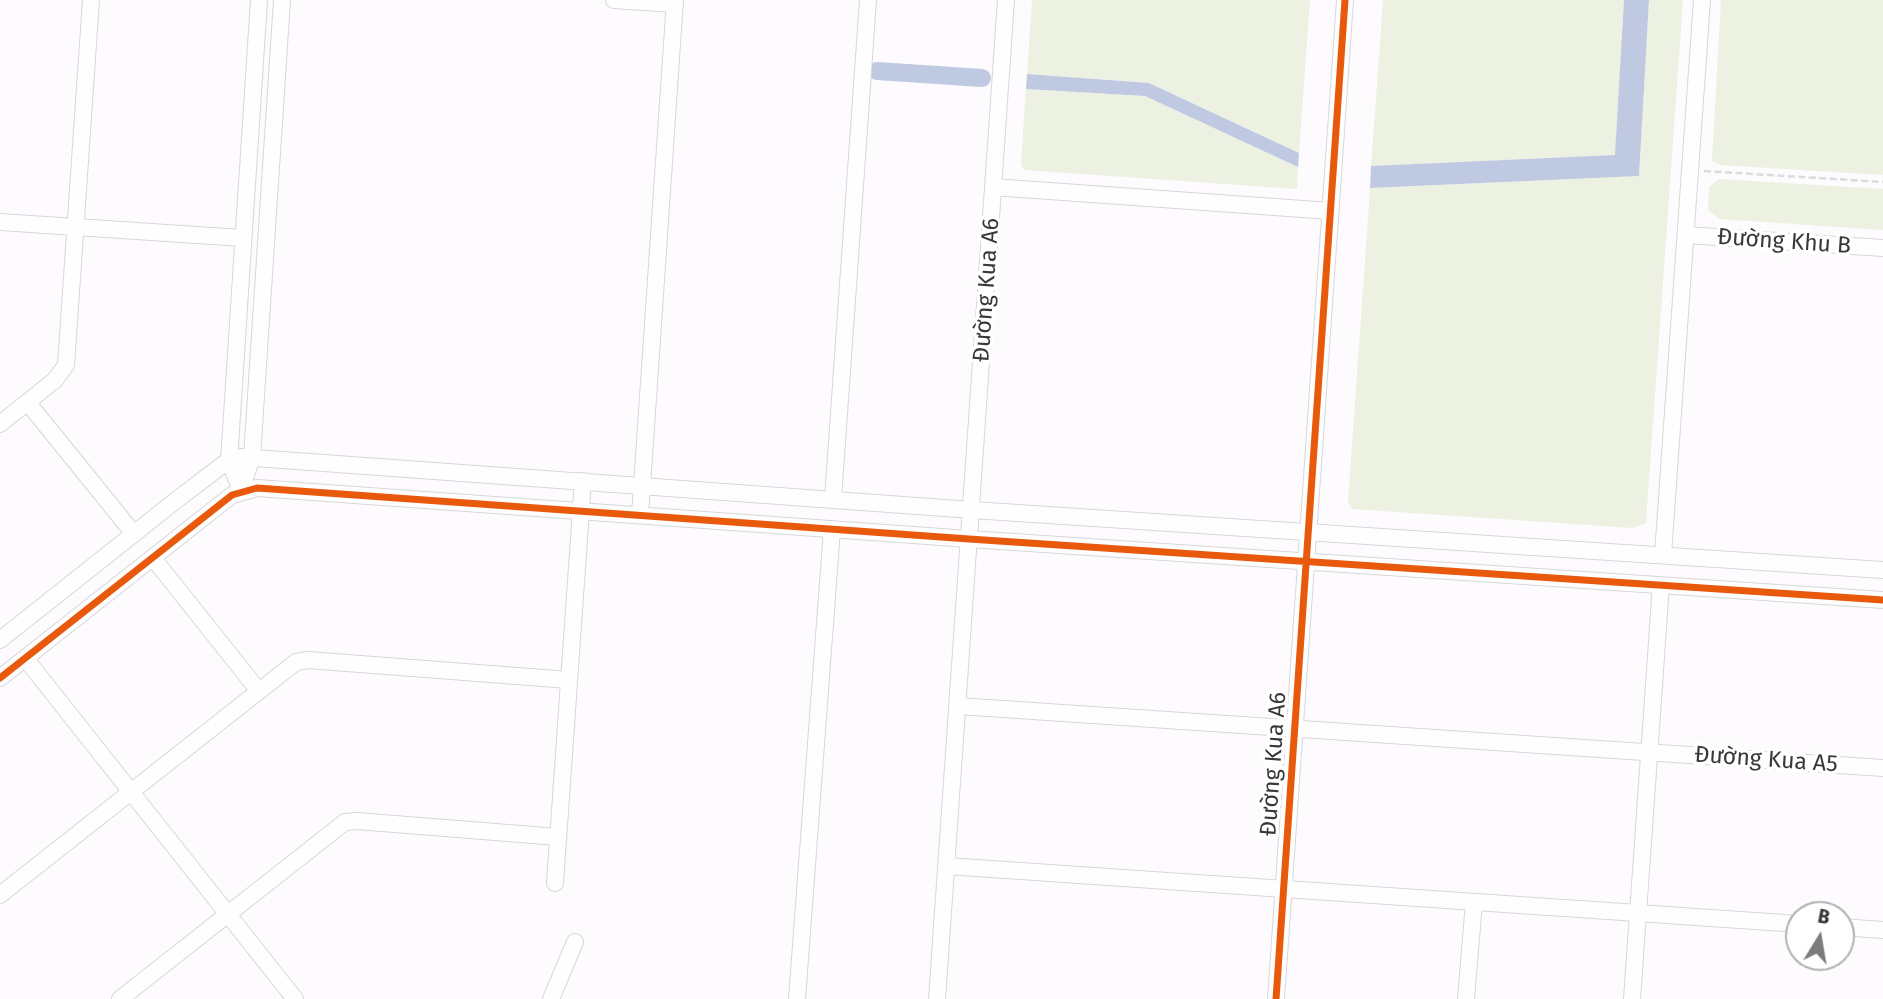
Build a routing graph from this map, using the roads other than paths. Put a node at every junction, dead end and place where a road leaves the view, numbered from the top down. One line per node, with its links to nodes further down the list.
1 (91, 0): 13 (street)
2 (259, 0): 15 (street)
3 (282, 0): 19 (street)
4 (614, 0): 9 (street)
5 (867, 0): 24 (street)
6 (1006, 0): 10 (street, Đường Kua A6)
7 (1345, 0): 11 (street, Đường Kua A6)
8 (1702, 0): 14 (street)
9 (675, 2): 22 (street)
10 (993, 187): 11 (street); 25 (street, Đường Kua A6)
11 (1331, 211): 29 (street, Đường Kua A6)
12 (0, 222): 13 (street)
13 (76, 228): 15 (street); 17 (street)
14 (1686, 235): 16 (street, Đường Khu B); 32 (street)
15 (242, 238): 20 (street)
16 (1883, 248)
17 (28, 402): 18 (street); 30 (street)
18 (0, 424)
19 (252, 457): 20 (street); 21 (street); 23 (street)
20 (229, 461): 23 (street); 30 (street)
21 (583, 481): 22 (street); 26 (street)
22 (642, 485): 24 (street); 27 (street)
23 (242, 490): 26 (street); 33 (street)
24 (833, 499): 25 (street)
25 (972, 510): 29 (street); 31 (street, Đường Kua A6)
26 (580, 511): 27 (street); 43 (street)
27 (640, 515): 28 (street)
28 (832, 529): 31 (street); 65 (street)
29 (1309, 532): 32 (street); 34 (street, Đường Kua A6)
30 (134, 534): 37 (street)
31 (970, 539): 34 (street); 45 (street, Đường Kua A6)
32 (1663, 555): 35 (street)
33 (153, 558): 39 (street); 44 (street)
34 (1307, 560): 36 (street); 46 (street, Đường Kua A6)
35 (1883, 570)
36 (1661, 585): 38 (street); 47 (street)
37 (62, 590): 39 (street); 40 (street)
38 (1883, 600)
39 (82, 613): 41 (street)
40 (0, 640)
41 (24, 658): 42 (street); 49 (street)
42 (0, 678)
43 (569, 680): 44 (street); 50 (street)
44 (258, 690): 49 (street)
45 (958, 706): 46 (street, Đường Kua A6); 51 (street, Đường Kua A6)
46 (1297, 729): 47 (street, Đường Kua A6); 53 (street, Đường Kua A6)
47 (1650, 752): 48 (street, Đường Kua A5); 57 (street)
48 (1883, 768)
49 (129, 791): 54 (street); 56 (street)
50 (558, 837): 52 (street); 56 (street)
51 (947, 866): 53 (street); 66 (street, Đường Kua A6)
52 (555, 883)
53 (1284, 889): 55 (street); 67 (street, Đường Kua A6)
54 (0, 895)
55 (1474, 902): 57 (street); 68 (street)
56 (226, 914): 62 (street); 63 (street)
57 (1638, 914): 58 (street); 69 (street)
58 (1785, 923)
59 (1855, 928): 60 (street)
60 (1883, 930)
61 (575, 942): 64 (street)
62 (120, 999)
63 (295, 999)
64 (551, 999)
65 (797, 999)
66 (937, 999)
67 (1276, 999)
68 (1466, 999)
69 (1632, 999)

